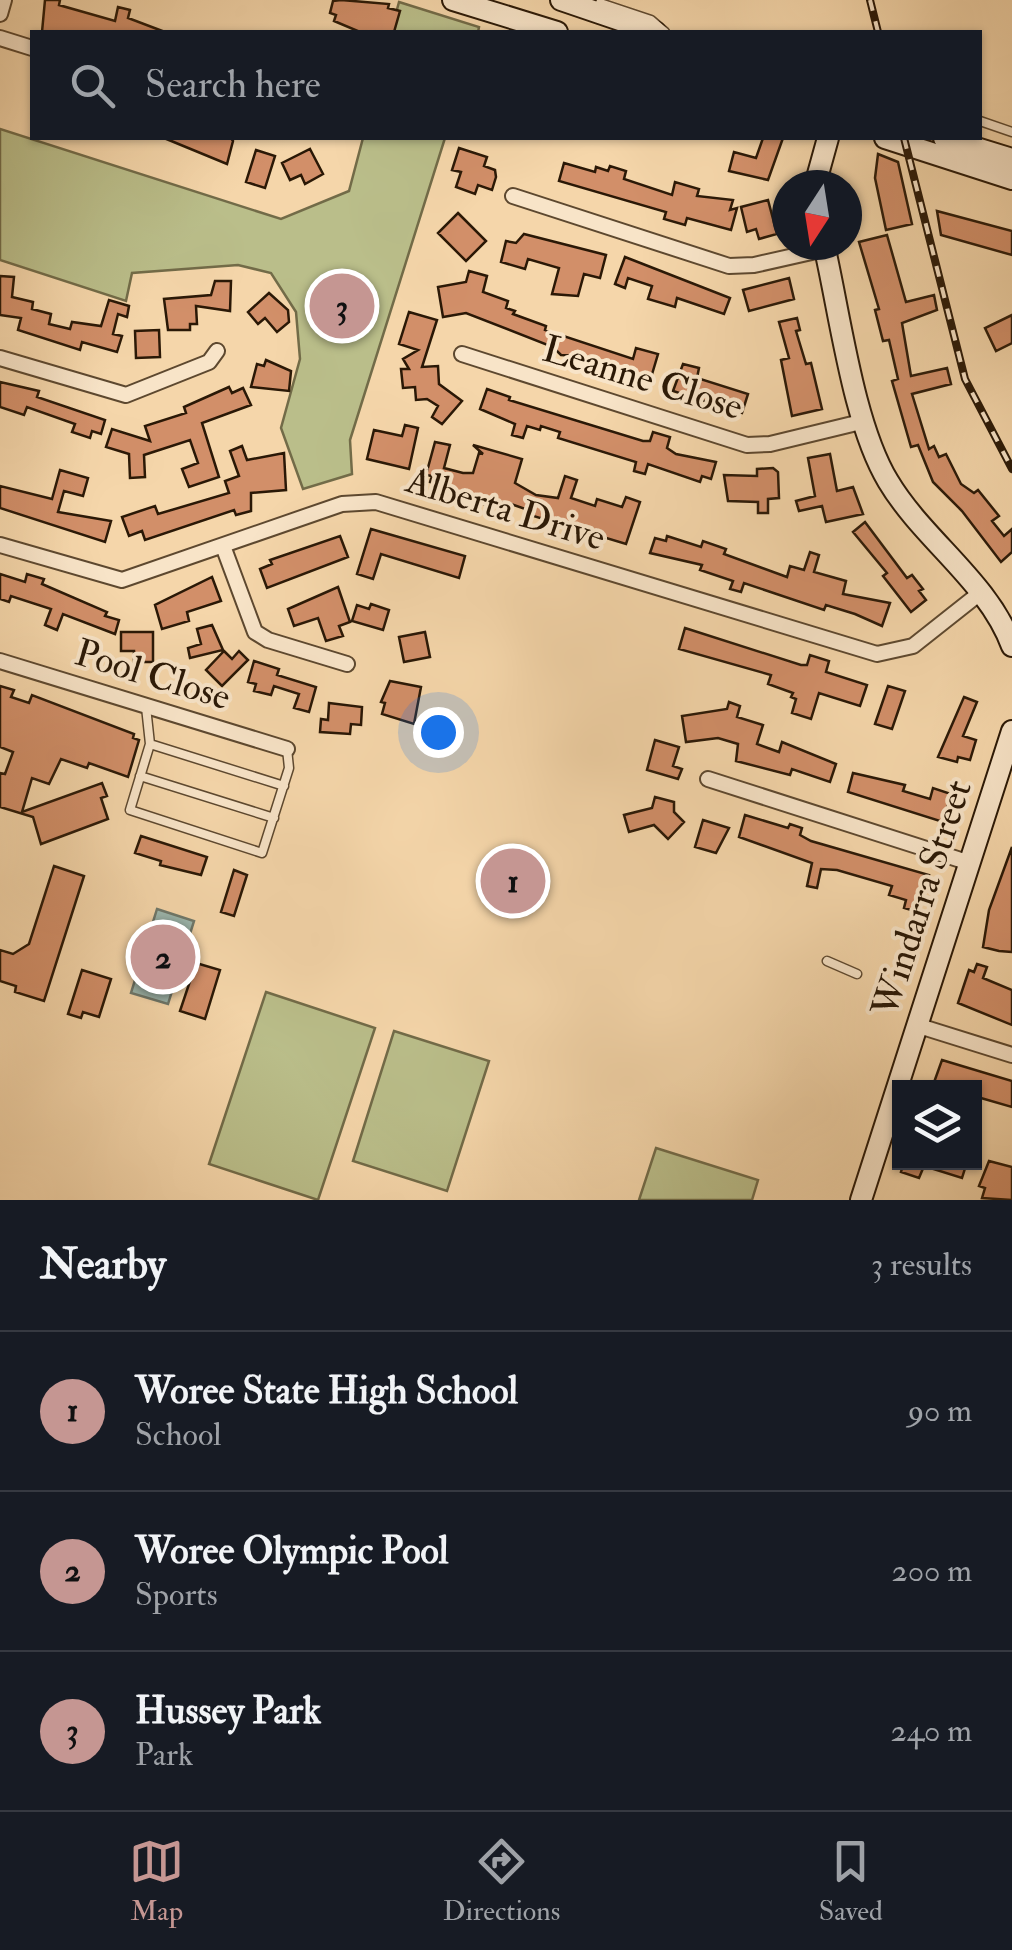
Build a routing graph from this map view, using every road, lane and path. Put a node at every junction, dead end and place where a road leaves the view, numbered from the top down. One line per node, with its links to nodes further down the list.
1 (4, 0): 5 (street)
2 (453, 0): 6 (street)
3 (561, 0): 7 (street)
4 (591, 0): 8 (lane)
5 (0, 14)
6 (550, 30)
7 (650, 30)
8 (662, 30)
9 (0, 38): 10 (street)
10 (30, 47)
11 (982, 122): 12 (lane)
12 (1012, 132)
13 (827, 140): 17 (street)
14 (891, 140): 18 (street)
15 (950, 140): 16 (street)
16 (1012, 160)
17 (819, 170)
18 (1012, 179)
19 (513, 196): 20 (street)
20 (776, 260)
21 (828, 260): 25 (street)
22 (216, 351): 24 (street)
23 (462, 354): 25 (street, Leanne Close)
24 (0, 358)
25 (864, 421): 28 (street)
26 (0, 544): 27 (street, Alberta Drive)
27 (223, 546): 28 (street, Alberta Drive); 31 (street)
28 (980, 593): 29 (street)
29 (1012, 646)
30 (0, 660): 32 (street, Pool Close)
31 (347, 664)
32 (146, 708): 34 (lane); 35 (street, Pool Close)
33 (1012, 732): 36 (street, Windarra Street)
34 (150, 744): 37 (lane); 39 (lane)
35 (287, 748): 39 (lane)
36 (1008, 756): 41 (street, Windarra Street)
37 (140, 776): 40 (lane); 40 (lane)
38 (708, 779): 41 (street)
39 (284, 786): 40 (lane)
40 (274, 818)
41 (970, 864): 44 (street, Windarra Street)
42 (826, 961): 43 (lane)
43 (857, 974)
44 (916, 1025): 45 (street); 46 (street, Windarra Street)
45 (1012, 1055)
46 (867, 1198)

